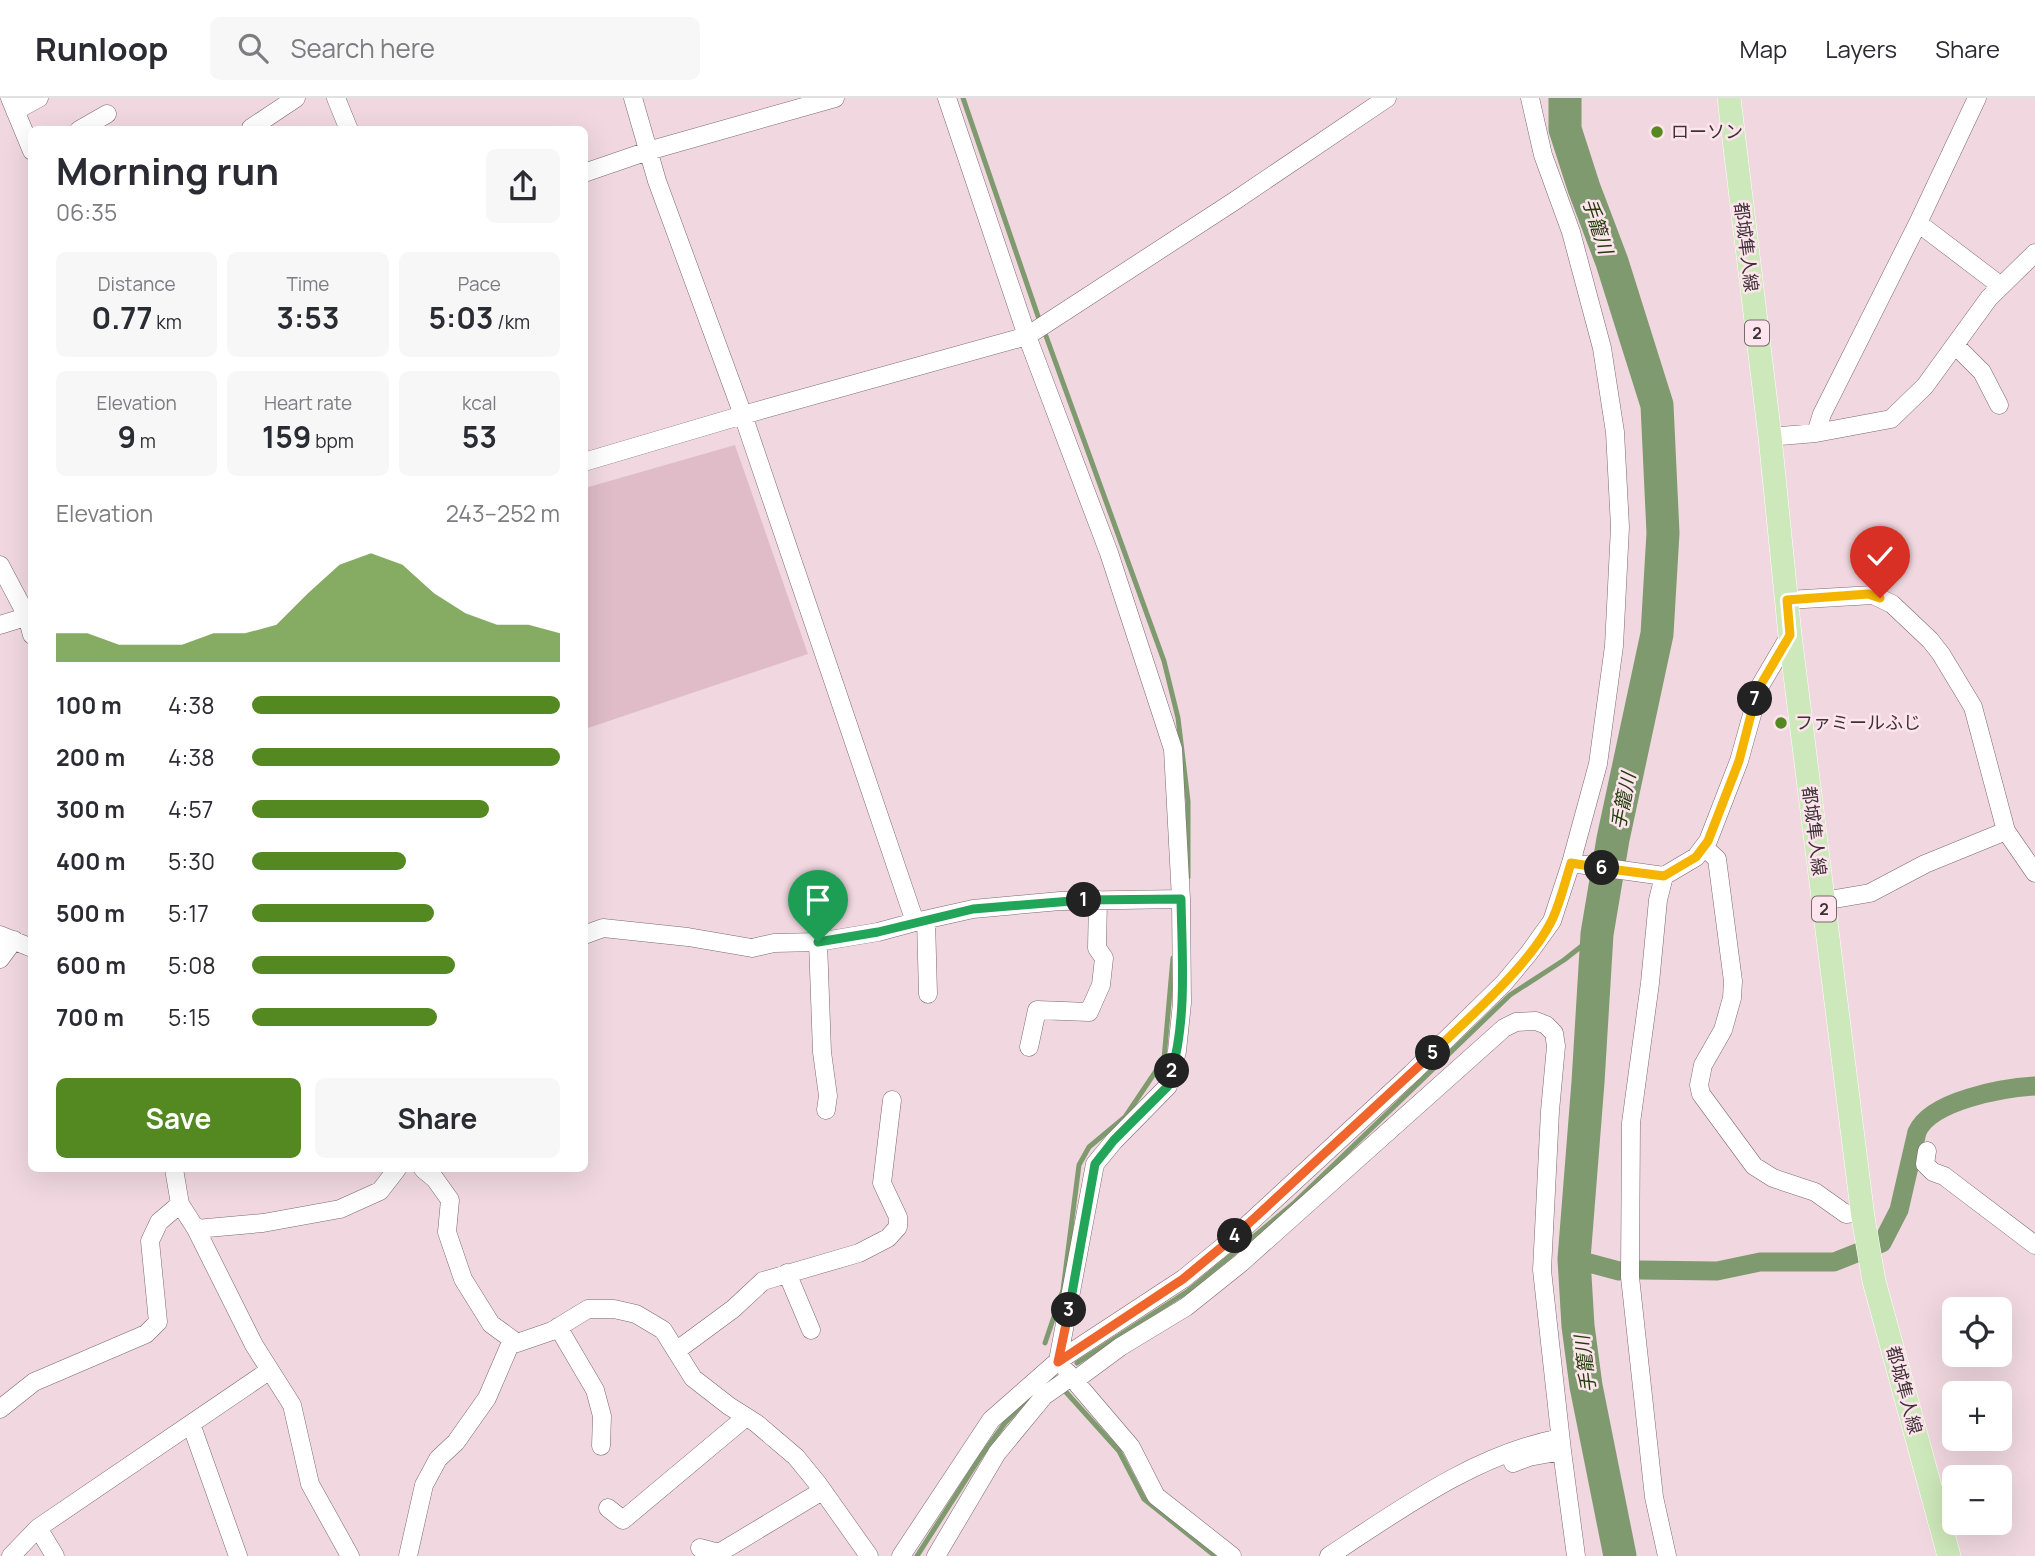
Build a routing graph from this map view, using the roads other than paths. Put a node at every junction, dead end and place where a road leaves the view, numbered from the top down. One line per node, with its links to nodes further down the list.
1 (39, 98): 11 (street)
2 (296, 98): 14 (street)
3 (335, 98): 15 (street)
4 (632, 98): 17 (street)
5 (835, 98): 17 (street)
6 (947, 98): 22 (street)
7 (1387, 98): 22 (street)
8 (1530, 98): 37 (street)
9 (1729, 98): 27 (main road, 都城隼人線 / 2)
10 (1977, 98): 19 (street)
11 (12, 105): 16 (street)
12 (107, 114): 13 (street)
13 (86, 126)
14 (254, 126)
15 (347, 126)
16 (28, 142)
17 (648, 151): 18 (street); 25 (street)
18 (588, 172)
19 (1918, 223): 21 (street); 26 (street)
20 (2035, 253): 21 (street)
21 (2001, 286): 23 (street)
22 (1027, 336): 25 (street); 40 (street)
23 (1955, 345): 24 (street); 26 (street)
24 (1999, 405)
25 (743, 415): 28 (street); 43 (street)
26 (1816, 432): 27 (street)
27 (1770, 437): 30 (main road, 都城隼人線 / 2)
28 (588, 461)
29 (0, 565): 31 (street)
30 (1787, 600): 34 (main road, 都城隼人線 / 2); 35 (street)
31 (28, 614)
32 (28, 616): 33 (street)
33 (0, 625)
34 (1790, 635): 36 (street); 42 (main road, 都城隼人線 / 2)
35 (2006, 831): 38 (street); 42 (street)
36 (1704, 847): 39 (street); 58 (street)
37 (1571, 863): 39 (street); 66 (street)
38 (2035, 873)
39 (1664, 876): 90 (street)
40 (1181, 899): 41 (street); 66 (street)
41 (1098, 900): 43 (street); 50 (street)
42 (1823, 901): 58 (main road, 都城隼人線 / 2)
43 (920, 921): 46 (street); 49 (street)
44 (588, 934): 46 (street)
45 (7, 937): 47 (street); 48 (street)
46 (818, 942): 52 (street)
47 (28, 946)
48 (0, 959)
49 (928, 994)
50 (1029, 1046)
51 (892, 1100): 61 (street)
52 (826, 1110)
53 (1927, 1151): 60 (street)
54 (175, 1172): 57 (street)
55 (395, 1172): 59 (street)
56 (426, 1172): 64 (street)
57 (180, 1204): 59 (street); 69 (street)
58 (1863, 1215): 91 (main road, 都城隼人線 / 2)
59 (196, 1229): 67 (street)
60 (2035, 1245)
61 (787, 1273): 63 (street); 65 (street)
62 (558, 1327): 64 (street); 65 (street); 73 (street)
63 (811, 1331)
64 (512, 1340): 82 (street)
65 (676, 1351): 70 (street)
66 (1058, 1362): 68 (street); 84 (street)
67 (270, 1370): 71 (street); 81 (street)
68 (1072, 1379): 72 (street); 85 (street); 86 (street)
69 (0, 1409)
70 (746, 1417): 74 (street); 75 (street)
71 (191, 1424): 76 (street); 80 (street)
72 (1561, 1444): 87 (street); 88 (street); 89 (street)
73 (601, 1446)
74 (822, 1491): 77 (street); 83 (street)
75 (608, 1508)
76 (38, 1528): 78 (street); 79 (street)
77 (709, 1552)
78 (10, 1556)
79 (55, 1556)
80 (239, 1556)
81 (350, 1556)
82 (408, 1556)
83 (869, 1556)
84 (901, 1556)
85 (936, 1556)
86 (1232, 1556)
87 (1329, 1556)
88 (1349, 1556)
89 (1576, 1556)
90 (1667, 1556)
91 (1949, 1556)

